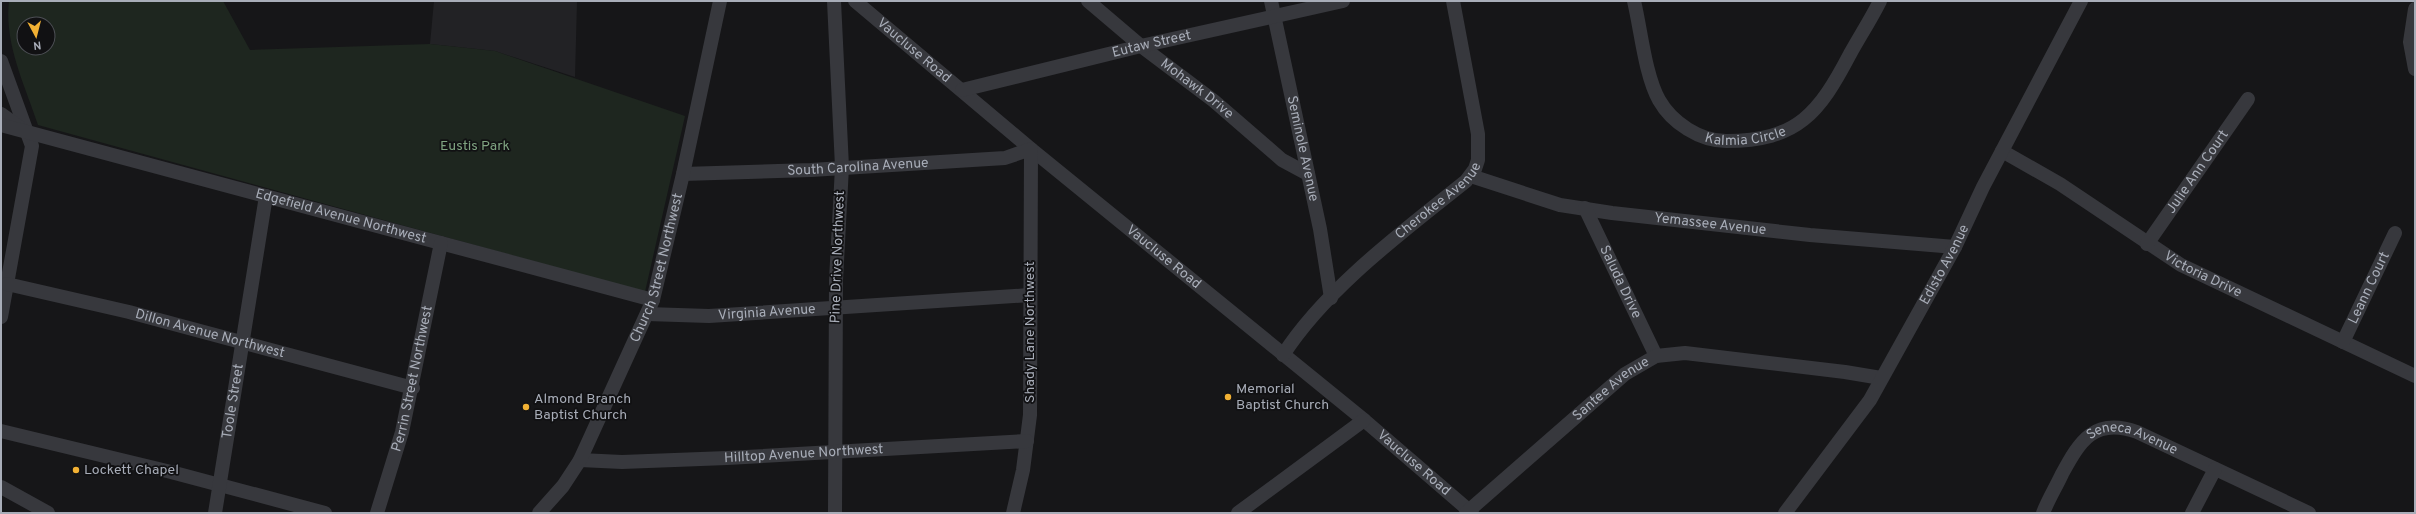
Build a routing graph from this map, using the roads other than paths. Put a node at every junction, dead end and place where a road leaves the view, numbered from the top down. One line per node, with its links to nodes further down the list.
1 (720, 1): 24 (street, Church Street Northwest)
2 (834, 1): 23 (street, Pine Drive Northwest)
3 (855, 1): 16 (street, Vaucluse Road)
4 (1088, 1): 13 (street, Mohawk Drive)
5 (1271, 1): 12 (street, Seminole Avenue)
6 (1342, 1): 12 (street, Eutaw Street)
7 (1453, 1): 26 (street, Cherokee Avenue)
8 (1634, 1): 9 (street, Kalmia Circle)
9 (1880, 1)
10 (2079, 2): 22 (street, Edisto Avenue)
11 (2415, 9): 15 (street)
12 (1274, 15): 13 (street, Eutaw Street); 25 (street, Seminole Avenue)
13 (1141, 46): 16 (street, Eutaw Street); 25 (street, Mohawk Drive)
14 (1, 61): 20 (street)
15 (2415, 69)
16 (962, 90): 21 (street, Vaucluse Road)
17 (2248, 99): 31 (street, Julie Ann Court)
18 (1, 114): 20 (street, Edgefield Avenue Northwest)
19 (1, 125): 20 (street, Edgefield Avenue Northwest)
20 (29, 134): 27 (street, Edgefield Avenue Northwest); 33 (street)
21 (1031, 149): 23 (street, South Carolina Avenue); 34 (street, Shady Lane Northwest); 42 (street, Vaucluse Road)
22 (2002, 151): 31 (street, Victoria Drive); 32 (street, Edisto Avenue)
23 (842, 167): 24 (street, South Carolina Avenue); 37 (street, Pine Drive Northwest)
24 (683, 174): 36 (street, Church Street Northwest)
25 (1308, 174): 35 (street, Seminole Avenue)
26 (1471, 176): 28 (street, Yemassee Avenue); 35 (street, Cherokee Avenue)
27 (266, 196): 30 (street, Edgefield Avenue Northwest); 40 (street, Toole Street)
28 (1585, 208): 32 (street, Yemassee Avenue); 43 (street, Saluda Drive)
29 (2395, 233): 41 (street, Leann Court)
30 (441, 243): 36 (street, Edgefield Avenue Northwest); 46 (street, Perrin Street Northwest)
31 (2147, 244): 41 (street, Victoria Drive)
32 (1955, 247): 45 (street, Edisto Avenue)
33 (7, 284): 39 (street); 40 (street, Dillon Avenue Northwest)
34 (1030, 295): 37 (street, Virginia Avenue); 49 (street, Shady Lane Northwest)
35 (1331, 298): 42 (street, Cherokee Avenue)
36 (653, 300): 38 (street, Church Street Northwest)
37 (836, 308): 38 (street, Virginia Avenue); 50 (street, Pine Drive Northwest)
38 (647, 314): 51 (street, Church Street Northwest)
39 (1, 317)
40 (241, 342): 46 (street, Dillon Avenue Northwest); 53 (street, Toole Street)
41 (2343, 342): 44 (street, Victoria Drive)
42 (1283, 355): 47 (street, Vaucluse Road)
43 (1656, 356): 45 (street, Santee Avenue); 55 (street, Santee Avenue)
44 (2415, 376)
45 (1881, 378): 64 (street, Edisto Avenue)
46 (413, 388): 59 (street, Perrin Street Northwest)
47 (1364, 420): 55 (street, Vaucluse Road); 63 (street)
48 (1, 431): 53 (street)
49 (1027, 441): 50 (street, Hilltop Avenue Northwest); 62 (street, Shady Lane Northwest)
50 (836, 452): 51 (street, Hilltop Avenue Northwest); 61 (street, Pine Drive Northwest)
51 (580, 460): 60 (street, Church Street Northwest)
52 (2215, 469): 65 (street, Seneca Avenue); 66 (street); 67 (street, Seneca Avenue)
53 (221, 486): 57 (street, Toole Street); 58 (street)
54 (1, 487): 56 (street)
55 (1469, 512)
56 (48, 513)
57 (215, 513)
58 (324, 513)
59 (377, 513)
60 (539, 513)
61 (835, 513)
62 (1013, 513)
63 (1238, 513)
64 (1785, 513)
65 (2043, 513)
66 (2192, 513)
67 (2309, 513)

